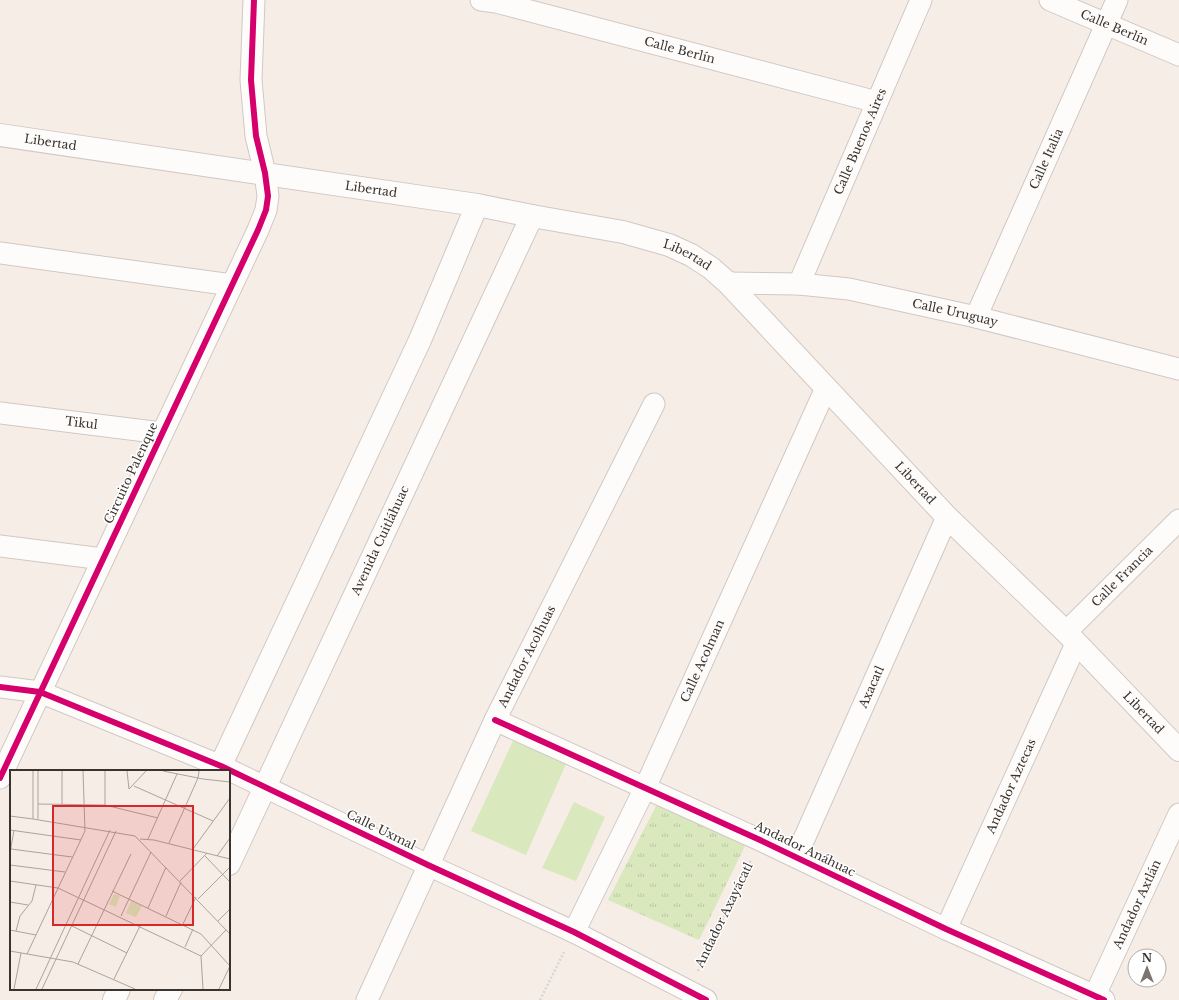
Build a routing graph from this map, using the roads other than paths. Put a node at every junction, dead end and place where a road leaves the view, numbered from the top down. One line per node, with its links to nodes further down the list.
1 (254, 0): 10 (street, Circuito Palenque)
2 (481, 0): 8 (street, Calle Berlín)
3 (921, 0): 8 (street, Calle Buenos Aires)
4 (1050, 0): 6 (street, Calle Berlín)
5 (1117, 0): 6 (street, Calle Italia)
6 (1106, 24): 7 (street, Calle Berlín); 17 (street, Calle Italia)
7 (1179, 55)
8 (878, 102): 15 (street, Calle Buenos Aires)
9 (0, 135): 10 (main road, Libertad)
10 (265, 174): 11 (main road, Libertad); 16 (street, Circuito Palenque)
11 (477, 205): 12 (main road, Libertad); 32 (main road)
12 (532, 216): 14 (main road, Libertad); 35 (main road, Avenida Cuitláhuac)
13 (0, 253): 16 (street)
14 (728, 283): 15 (street, Calle Uruguay); 19 (main road, Libertad)
15 (799, 284): 17 (street, Calle Uruguay)
16 (232, 285): 22 (street, Circuito Palenque)
17 (976, 317): 18 (street, Calle Uruguay)
18 (1177, 365)
19 (826, 388): 23 (main road, Libertad); 36 (street, Calle Acolman)
20 (654, 404): 30 (street, Andador Acolhuas)
21 (0, 412): 22 (street, Tikul)
22 (162, 433): 26 (street, Circuito Palenque)
23 (947, 517): 27 (main road, Libertad); 38 (street, Axacatl)
24 (1179, 520): 27 (street, Calle Francia)
25 (0, 546): 26 (street)
26 (103, 560): 29 (street, Circuito Palenque)
27 (1071, 638): 31 (main road, Libertad); 41 (street, Andador Aztecas)
28 (0, 686): 29 (street, Calle Uxmal)
29 (40, 692): 32 (street, Calle Uxmal); 34 (street, Circuito Palenque)
30 (495, 720): 36 (street, Andador Anáhuac); 40 (street, Andador Acolhuas)
31 (1179, 750)
32 (219, 768)
33 (230, 773): 35 (street, Calle Uxmal)
34 (0, 778)
35 (265, 787): 39 (main road, Avenida Cuitláhuac); 40 (street, Calle Uxmal)
36 (645, 788): 38 (street, Andador Anáhuac); 42 (street, Calle Acolman)
37 (1179, 814): 45 (street, Andador Axtlán)
38 (796, 857): 41 (street, Andador Anáhuac)
39 (230, 862)
40 (428, 865): 42 (street, Calle Uxmal); 48 (street, Andador Acolhuas)
41 (946, 929): 45 (street, Andador Anáhuac)
42 (574, 932): 49 (street, Calle Uxmal)
43 (119, 990): 46 (main road)
44 (170, 990): 47 (main road)
45 (1099, 998)
46 (114, 1000)
47 (165, 1000)
48 (367, 1000)
49 (706, 1000)

